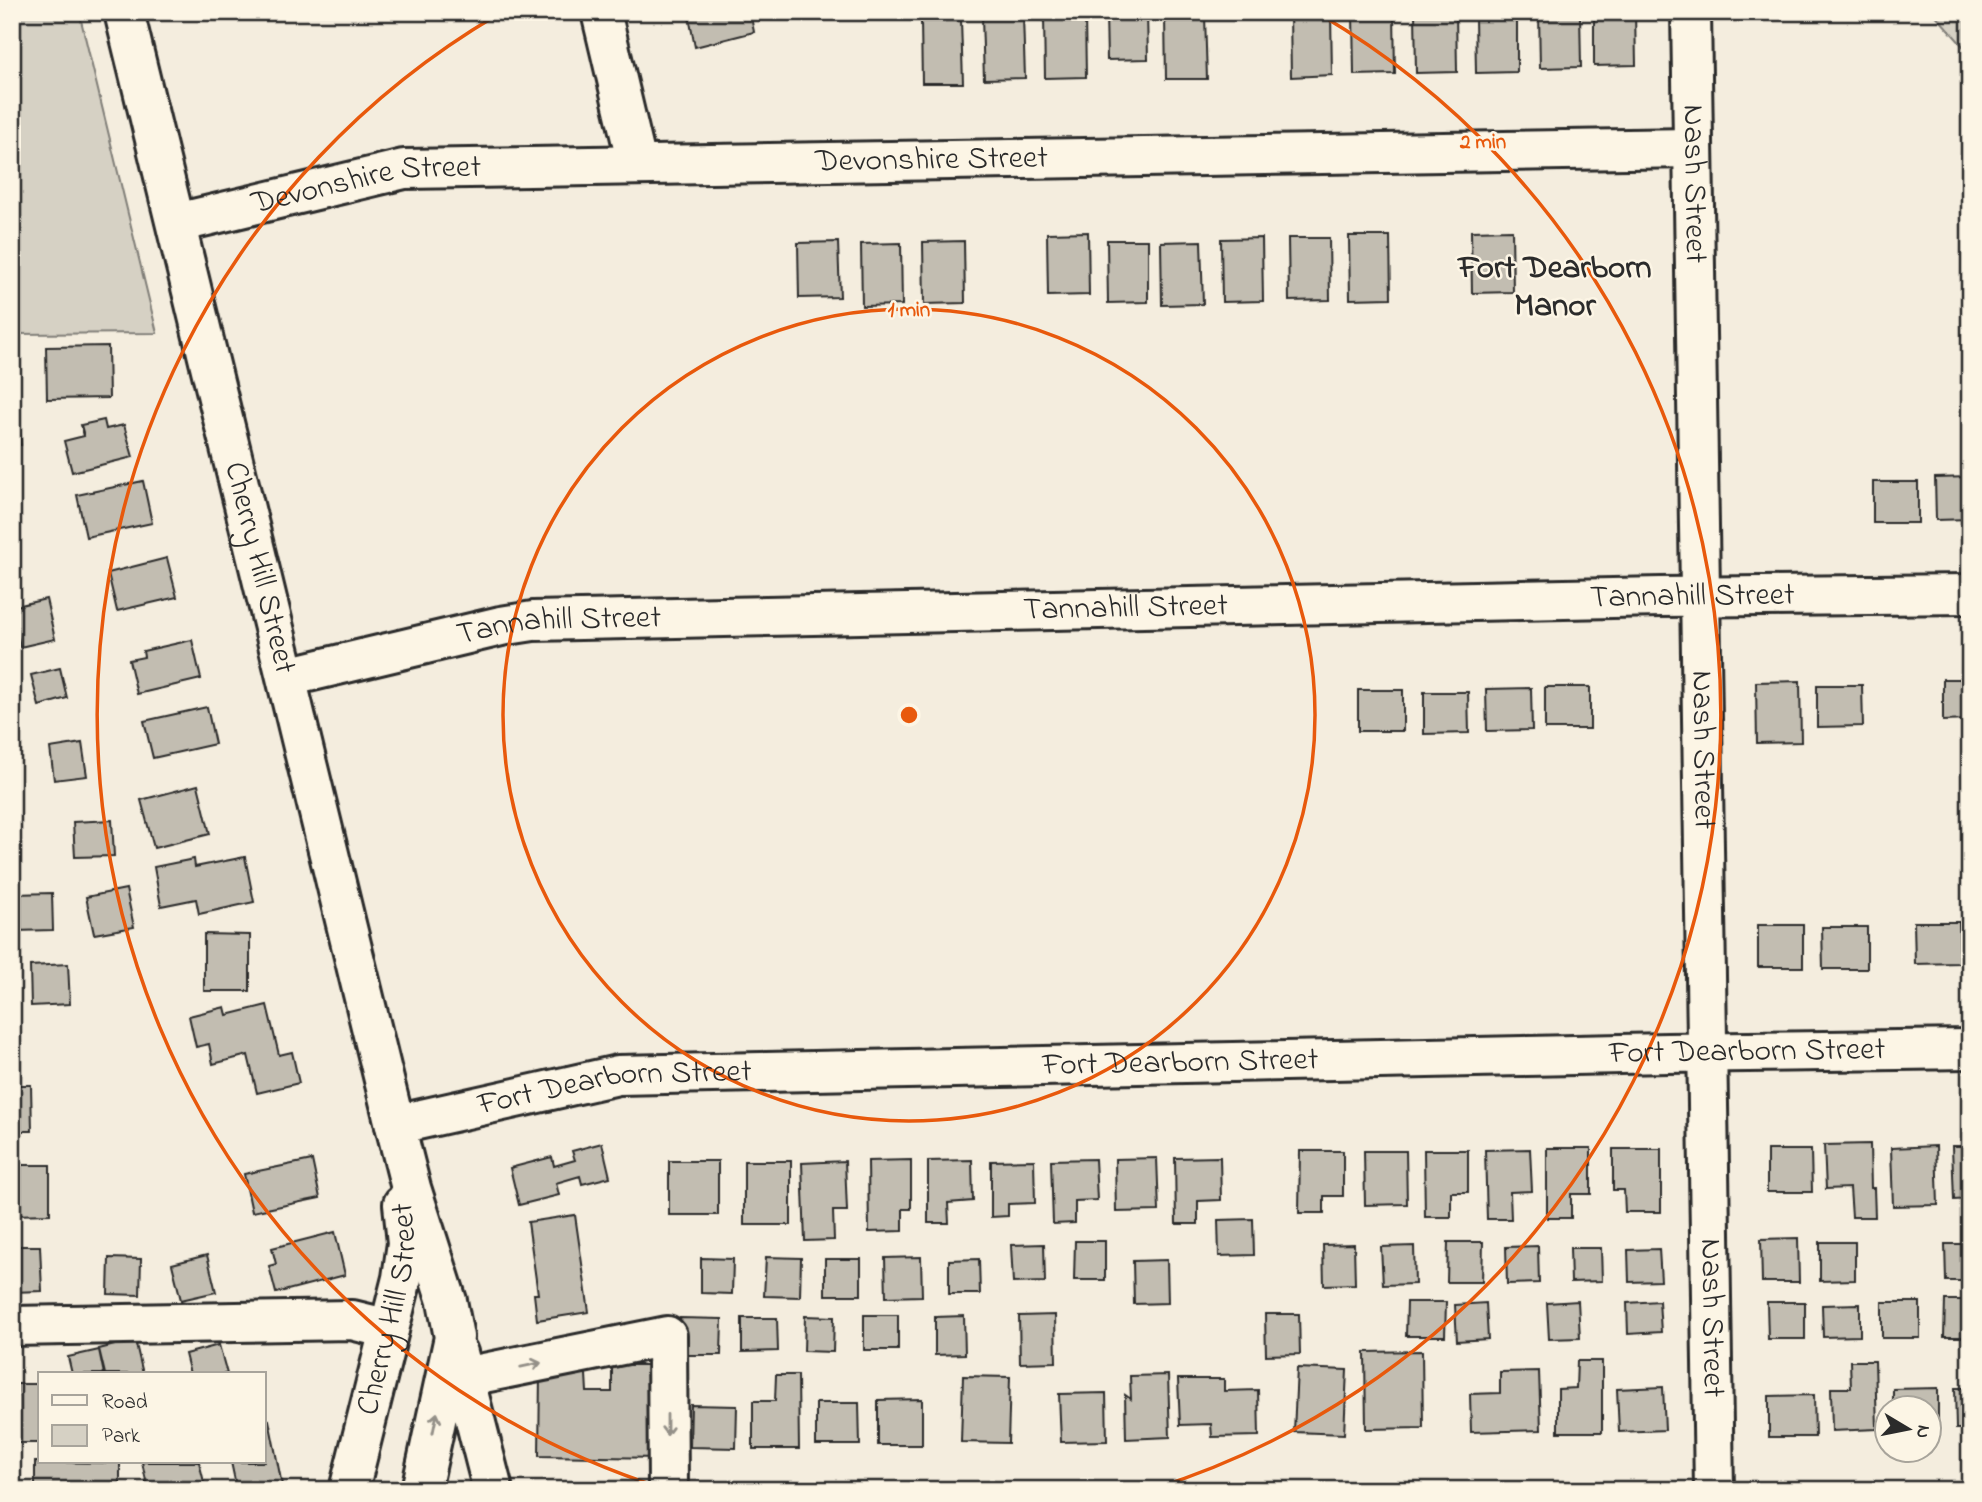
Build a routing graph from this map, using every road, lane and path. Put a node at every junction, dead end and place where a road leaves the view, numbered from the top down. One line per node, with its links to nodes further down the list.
1 (124, 12): 6 (street, Cherry Hill Street)
2 (601, 12): 5 (street)
3 (1691, 12): 4 (street, Nash Street)
4 (1692, 148): 5 (street, Devonshire Street); 8 (street, Nash Street)
5 (637, 163): 6 (street, Devonshire Street)
6 (177, 223): 9 (street, Cherry Hill Street)
7 (1970, 594): 8 (street, Tannahill Street)
8 (1699, 597): 9 (street, Tannahill Street); 11 (street, Nash Street)
9 (287, 677): 12 (street, Cherry Hill Street)
10 (1970, 1049): 11 (street, Fort Dearborn Street)
11 (1707, 1052): 12 (street, Fort Dearborn Street); 21 (street, Nash Street)
12 (395, 1125): 14 (street, Cherry Hill Street); 15 (street, Cherry Hill Street)
13 (12, 1326): 14 (street)
14 (389, 1329): 17 (street, Cherry Hill Street)
15 (454, 1338): 16 (street); 18 (street, Cherry Hill Street, one-way to 15)
16 (464, 1377): 19 (street); 20 (street, one-way to 20)
17 (349, 1490)
18 (421, 1490)
19 (493, 1490)
20 (668, 1490)
21 (1714, 1490)

